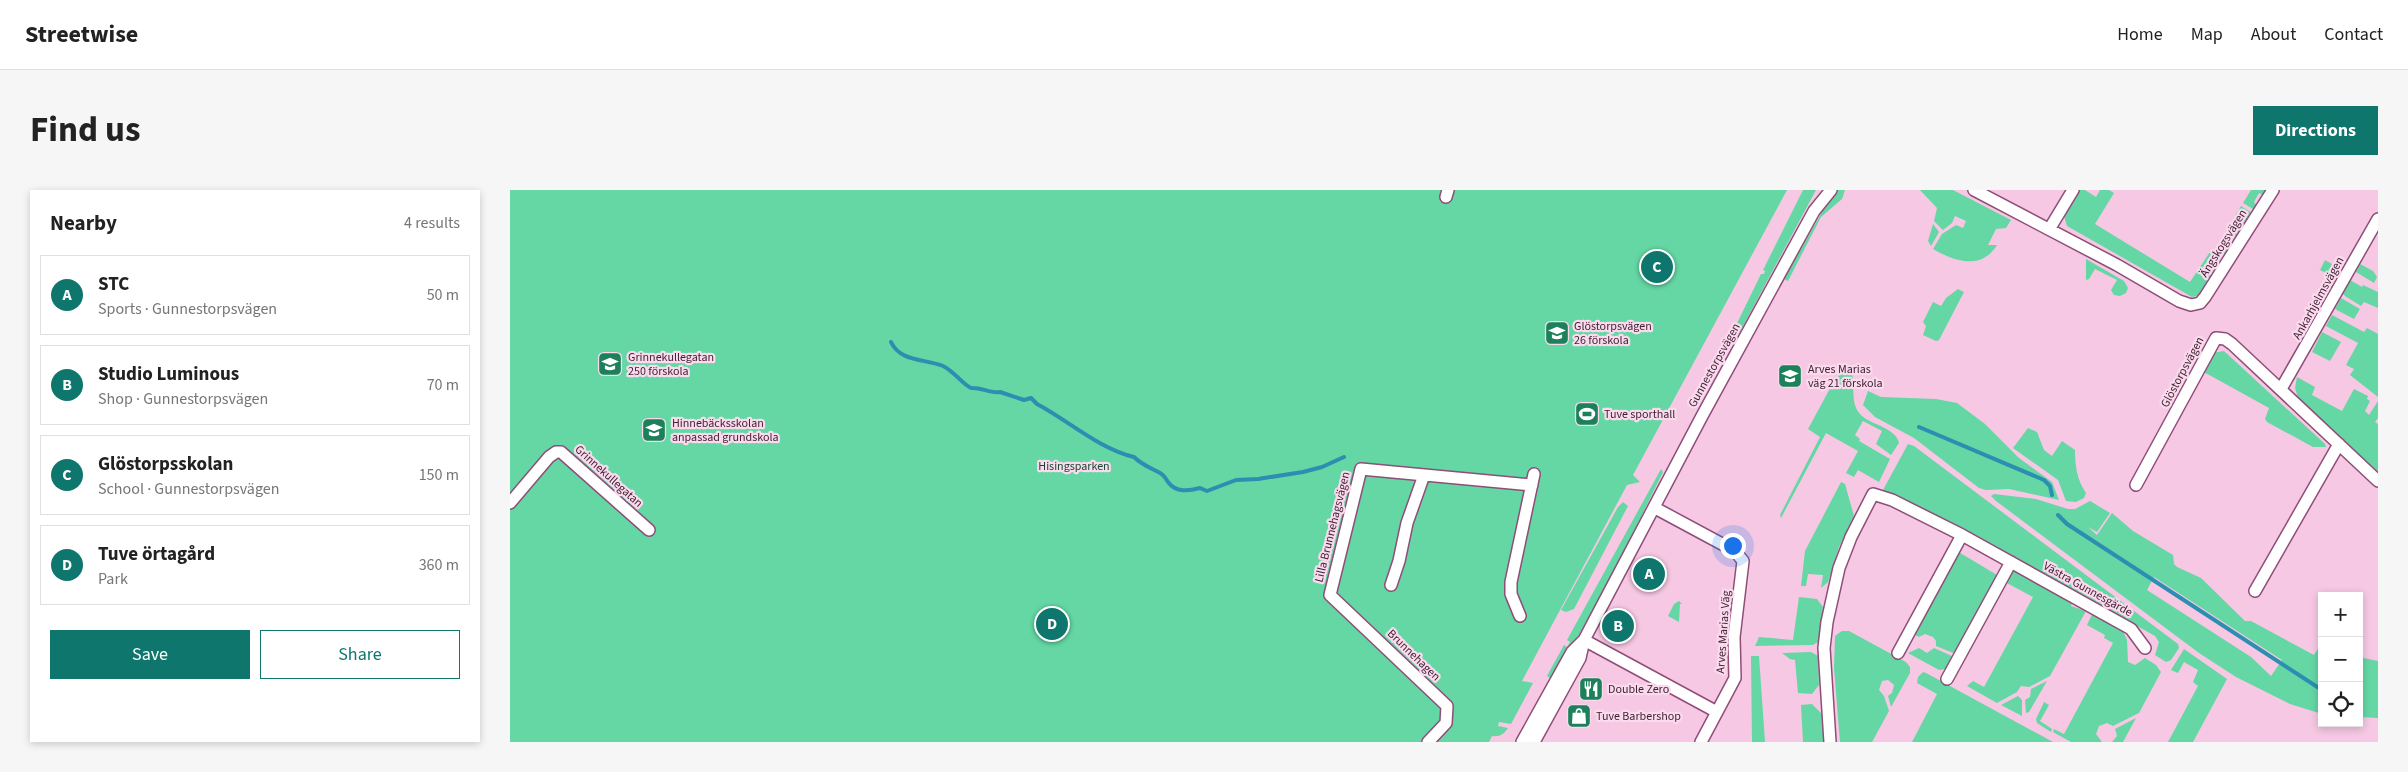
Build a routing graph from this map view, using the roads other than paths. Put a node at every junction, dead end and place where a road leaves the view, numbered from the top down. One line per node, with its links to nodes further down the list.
1 (1821, 190): 6 (street, Gunnestorpsvägen)
2 (1831, 190): 6 (street, Gunnestorpsvägen)
3 (1974, 190): 8 (street)
4 (2073, 190): 8 (street)
5 (2272, 190): 8 (street, Ängskogsvägen)
6 (1814, 211): 15 (street, Gunnestorpsvägen)
7 (2378, 219): 9 (street, Ankarhjelmsvägen)
8 (2050, 228)
9 (2281, 389): 10 (street, Glöstorpsvägen); 13 (street, Glöstorpsvägen)
10 (2339, 444): 12 (street, Glöstorpsvägen); 20 (street)
11 (1424, 475): 19 (street); 21 (street, Lilla Brunnehagsvägen); 22 (street, Lilla Brunnehagsvägen)
12 (2378, 481)
13 (2136, 485)
14 (510, 503): 16 (street, Grinnekullegatan)
15 (1655, 508): 23 (street, Gunnestorpsvägen); 27 (street, Arves Marias Väg)
16 (649, 530)
17 (1962, 535): 18 (street, Västra Gunnesgärde); 25 (street); 32 (street, Västra Gunnesgärde)
18 (2011, 562): 24 (street, Västra Gunnesgärde); 26 (street)
19 (1391, 585)
20 (2255, 591)
21 (1330, 595): 28 (street, Brunnehagen)
22 (1520, 616)
23 (1584, 640): 27 (street); 29 (street, Gunnestorpsvägen); 30 (street, Gunnestorpsvägen)
24 (2145, 648)
25 (1898, 653)
26 (1947, 679)
27 (1717, 712): 31 (street, Arves Marias Väg)
28 (1428, 742)
29 (1522, 742)
30 (1534, 742)
31 (1701, 742)
32 (1830, 742)

